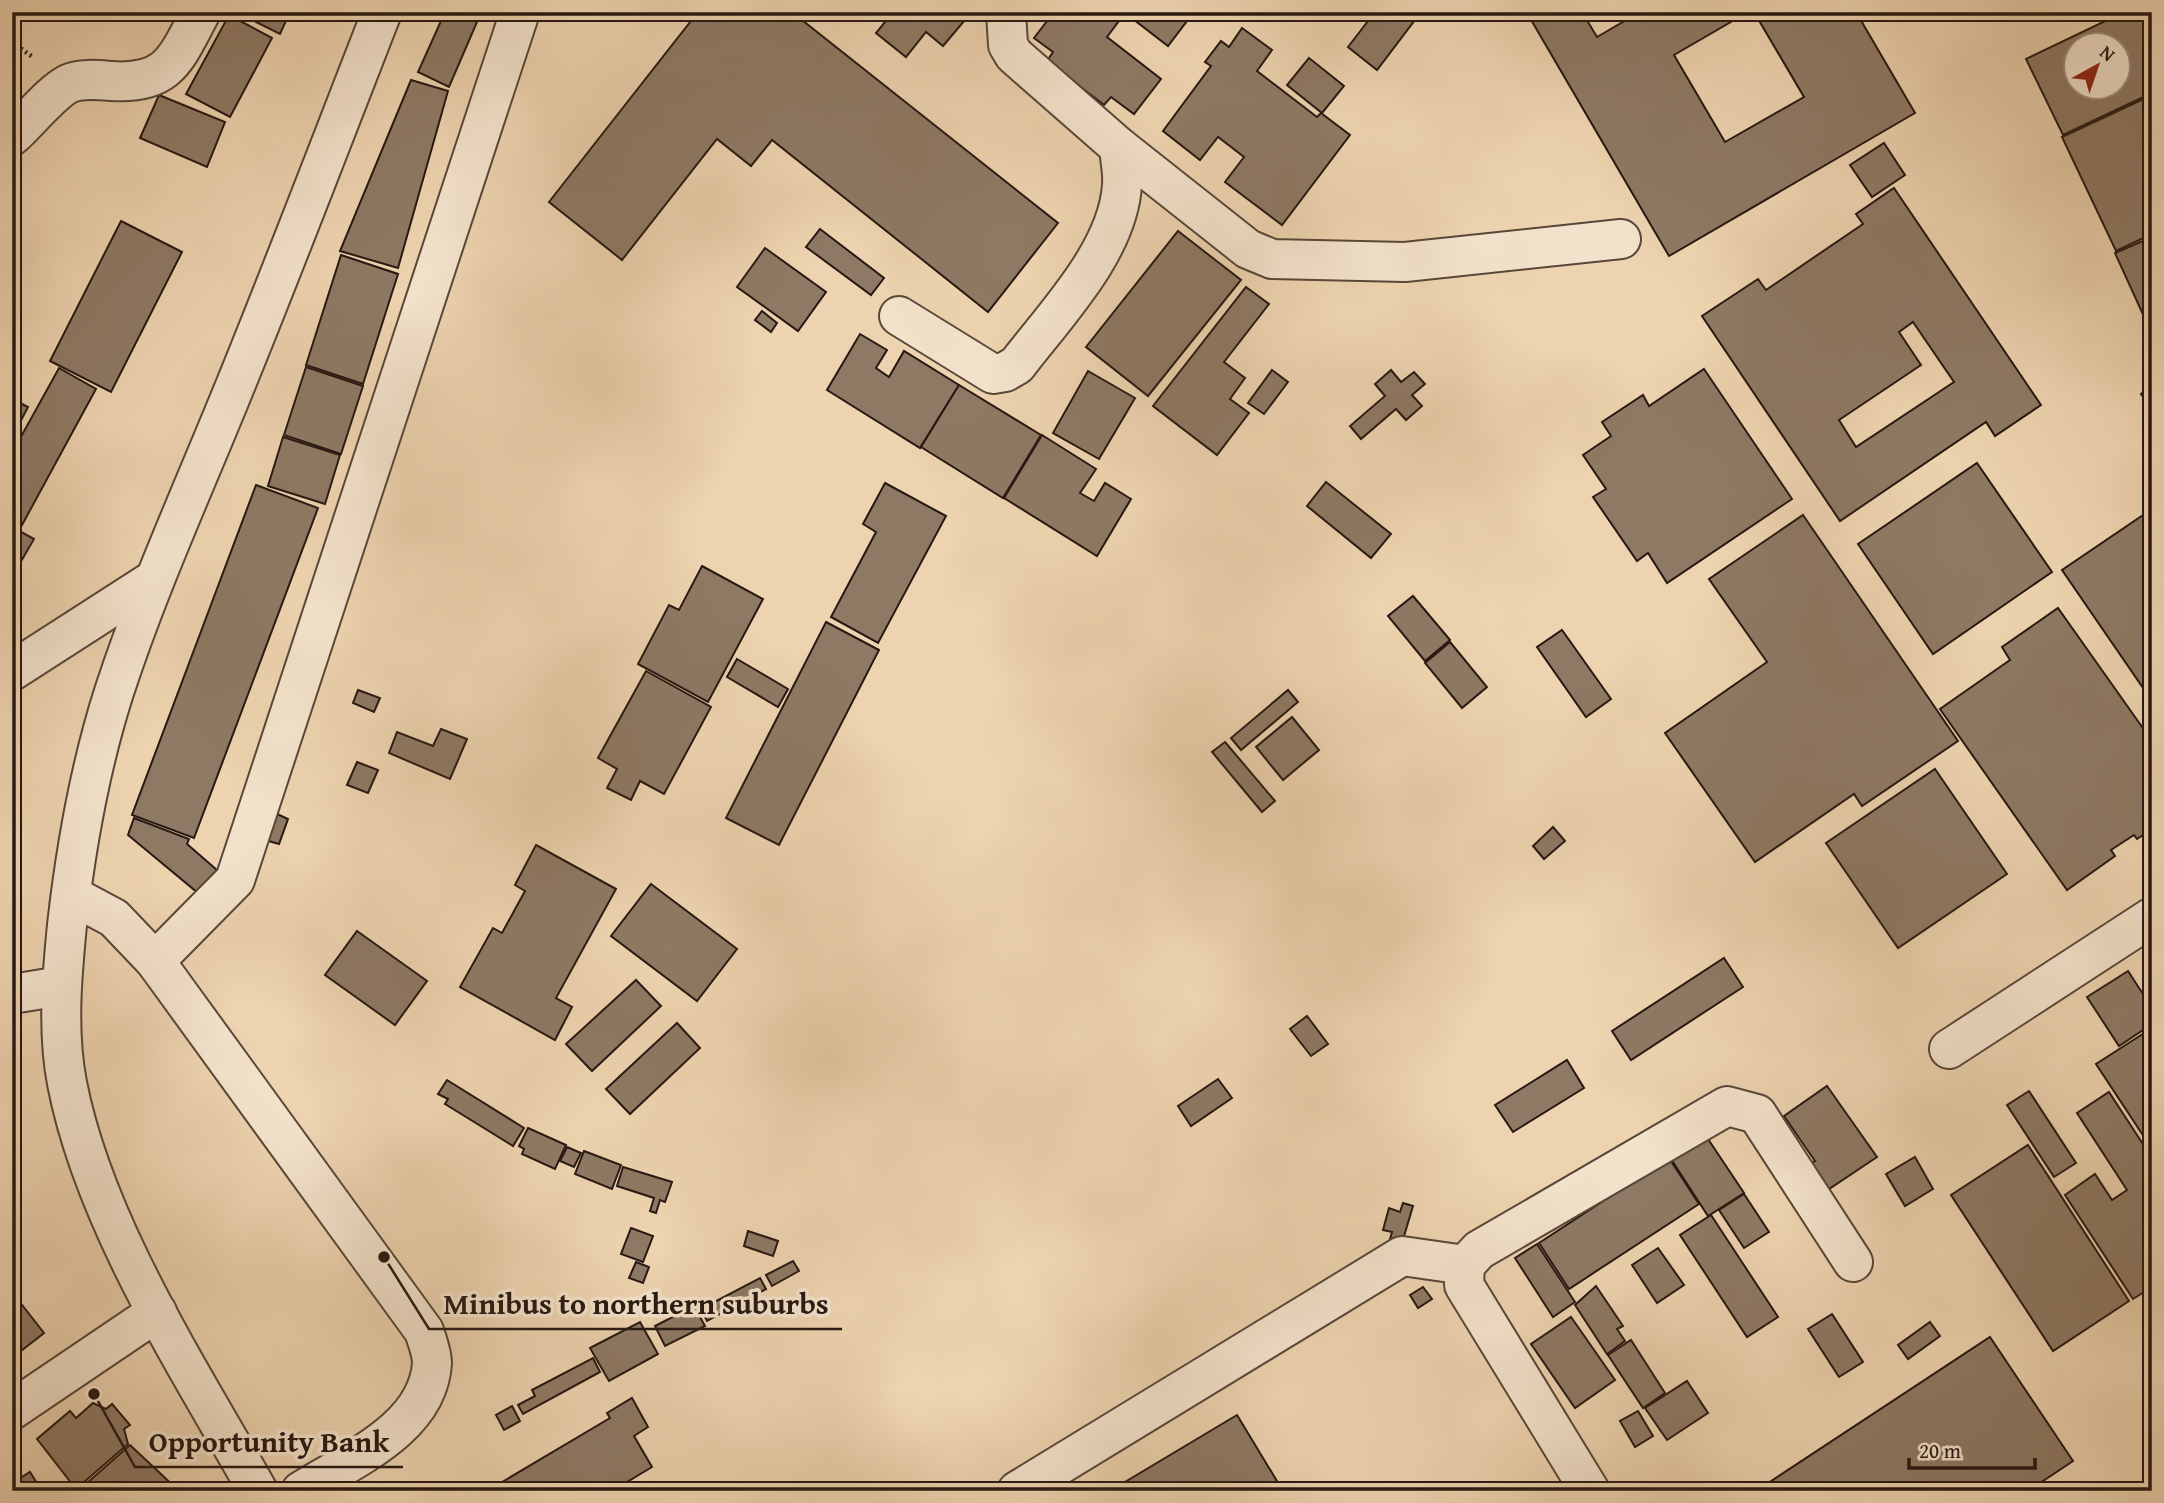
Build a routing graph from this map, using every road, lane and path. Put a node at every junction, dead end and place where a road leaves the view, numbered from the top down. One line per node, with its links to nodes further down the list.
1 (201, 12): 5 (street)
2 (383, 12): 9 (street)
3 (520, 12): 13 (street)
4 (1006, 12): 6 (street)
5 (12, 136)
6 (1119, 148): 7 (street); 8 (street)
7 (1621, 239)
8 (899, 316)
9 (155, 579): 10 (street); 11 (street)
10 (12, 671)
11 (71, 895): 13 (street); 14 (street)
12 (2152, 917): 16 (street)
13 (155, 961): 22 (street)
14 (61, 986): 15 (street); 19 (street)
15 (12, 993)
16 (1949, 1049)
17 (1853, 1262): 18 (street)
18 (1465, 1265): 23 (street); 24 (street)
19 (157, 1312): 20 (street); 21 (street)
20 (12, 1410)
21 (258, 1491)
22 (301, 1491)
23 (1017, 1491)
24 (1590, 1491)

